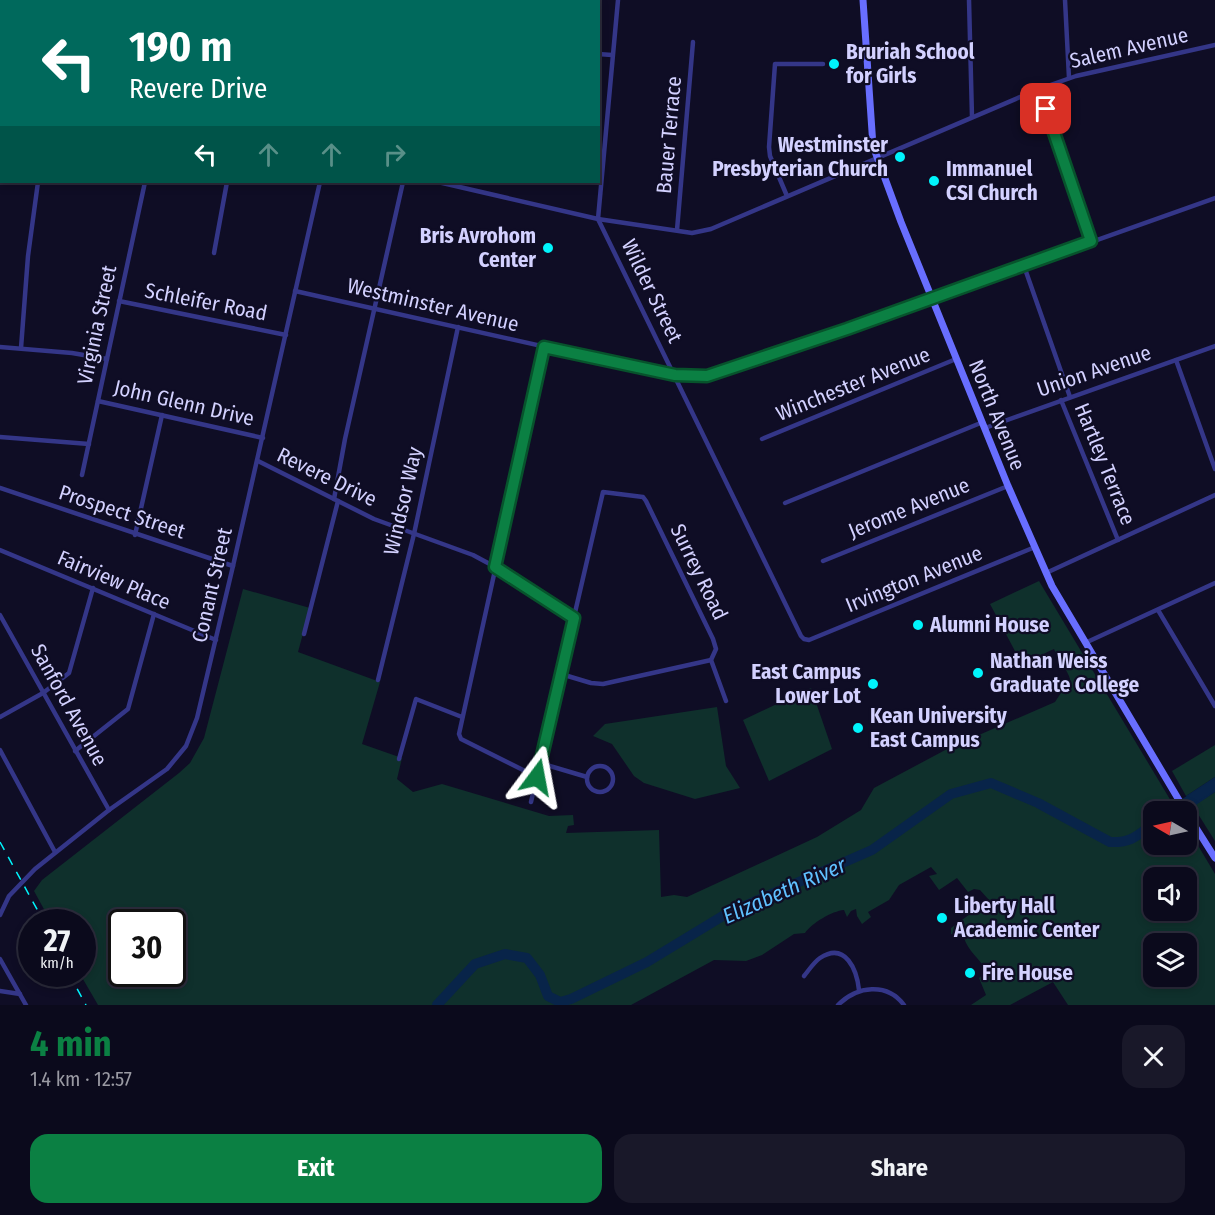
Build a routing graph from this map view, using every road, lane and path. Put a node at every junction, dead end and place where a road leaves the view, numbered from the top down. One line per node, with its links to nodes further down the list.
1 (618, 0): 8 (street)
2 (863, 0): 15 (main road, North Avenue)
3 (969, 0): 12 (street)
4 (1065, 0): 10 (street)
5 (693, 42): 25 (street, Bauer Terrace)
6 (1215, 45): 10 (street, Salem Avenue)
7 (600, 54): 8 (street)
8 (612, 55): 14 (street)
9 (823, 64): 22 (street)
10 (1069, 78): 11 (street, Salem Avenue)
11 (1039, 89): 12 (street, Salem Avenue); 26 (street)
12 (972, 117): 15 (street, Salem Avenue)
13 (600, 134): 14 (street)
14 (605, 135): 24 (street)
15 (877, 158): 22 (street, Salem Avenue); 30 (main road, North Avenue)
16 (38, 183): 38 (street)
17 (146, 183): 31 (street, Virginia Street)
18 (227, 183): 27 (street)
19 (320, 183): 29 (street, Conant Street)
20 (403, 183): 32 (street)
21 (442, 183): 24 (street, Salem Avenue)
22 (787, 196): 25 (street, Salem Avenue)
23 (1215, 198): 26 (street, Westminster Avenue)
24 (598, 219): 25 (street, Salem Avenue); 42 (street, Wilder Street)
25 (677, 230)
26 (1091, 241): 28 (street, Westminster Avenue)
27 (214, 253)
28 (1024, 266): 30 (street, Westminster Avenue); 43 (street)
29 (295, 291): 32 (street, Westminster Avenue); 34 (street, Conant Street)
30 (931, 298): 39 (main road, North Avenue); 42 (street, Westminster Avenue)
31 (119, 302): 34 (street, Schleifer Road); 40 (street, Virginia Street)
32 (376, 309): 33 (street, Westminster Avenue); 58 (street)
33 (458, 327): 37 (street, Westminster Avenue); 60 (street, Windsor Way)
34 (285, 335): 49 (street, Conant Street)
35 (1215, 346): 41 (street, Union Avenue)
36 (0, 347): 38 (street)
37 (544, 347): 42 (street, Westminster Avenue); 67 (street)
38 (21, 348): 40 (street)
39 (956, 359): 47 (main road, North Avenue); 50 (street, Winchester Avenue)
40 (107, 360): 45 (street, Virginia Street)
41 (1176, 360): 43 (street, Union Avenue); 53 (street)
42 (675, 375): 76 (street, Wilder Street)
43 (1070, 397): 44 (street, Union Avenue)
44 (1061, 400): 47 (street, Union Avenue); 62 (street, Hartley Terrace)
45 (98, 401): 46 (street, John Glenn Drive); 51 (street, Virginia Street)
46 (162, 415): 49 (street, John Glenn Drive); 61 (street)
47 (984, 425): 55 (main road, North Avenue); 59 (street, Union Avenue)
48 (0, 437): 51 (street)
49 (263, 438): 52 (street, Conant Street)
50 (762, 439)
51 (89, 444): 54 (street, Virginia Street)
52 (258, 461): 58 (street, Revere Drive); 66 (street, Conant Street)
53 (1215, 469)
54 (82, 476)
55 (1008, 486): 63 (main road, North Avenue); 65 (street, Jerome Avenue)
56 (0, 488): 61 (street, Prospect Street)
57 (1215, 495): 62 (street)
58 (336, 500): 60 (street, Revere Drive); 75 (street)
59 (785, 503)
60 (414, 534): 67 (street, Revere Drive); 81 (street, Windsor Way)
61 (135, 535): 66 (street, Prospect Street)
62 (1118, 540): 68 (street)
63 (1035, 547): 68 (main road, North Avenue); 76 (street, Irvington Avenue)
64 (0, 550): 70 (street, Fairview Place)
65 (823, 561)
66 (233, 566): 77 (street, Conant Street)
67 (495, 567): 74 (street, Revere Drive); 86 (street)
68 (1046, 573): 78 (main road, North Avenue)
69 (1215, 583): 71 (street)
70 (93, 588): 72 (street, Fairview Place); 82 (street)
71 (1158, 610): 78 (street); 84 (street)
72 (154, 614): 77 (street, Fairview Place); 88 (street)
73 (0, 615): 82 (street, Sanford Avenue)
74 (574, 618): 79 (street, Surrey Road); 80 (street)
75 (304, 634)
76 (804, 639)
77 (216, 640): 95 (street, Conant Street)
78 (1085, 643): 93 (main road, North Avenue)
79 (711, 660): 80 (street); 83 (street, Surrey Road)
80 (561, 674): 90 (street)
81 (378, 680)
82 (43, 693): 85 (street); 88 (street, Sanford Avenue)
83 (726, 700)
84 (1215, 706)
85 (0, 717)
86 (462, 717): 89 (street); 91 (street)
87 (0, 750): 97 (street)
88 (75, 751): 95 (street, Sanford Avenue)
89 (399, 759)
90 (540, 763): 91 (street); 92 (street)
91 (537, 777): 94 (street)
92 (587, 777): 92 (street)
93 (1180, 801)
94 (531, 802)
95 (109, 810): 97 (street, Conant Street)
96 (1197, 830): 98 (main road, North Avenue)
97 (56, 852): 99 (street, Conant Street)
98 (1215, 858)
99 (0, 915)
100 (0, 959): 104 (street)
101 (804, 976): 102 (street)
102 (859, 990): 106 (street); 107 (street)
103 (0, 991): 104 (street)
104 (20, 994): 105 (street)
105 (26, 1005)
106 (838, 1005)
107 (904, 1005)

